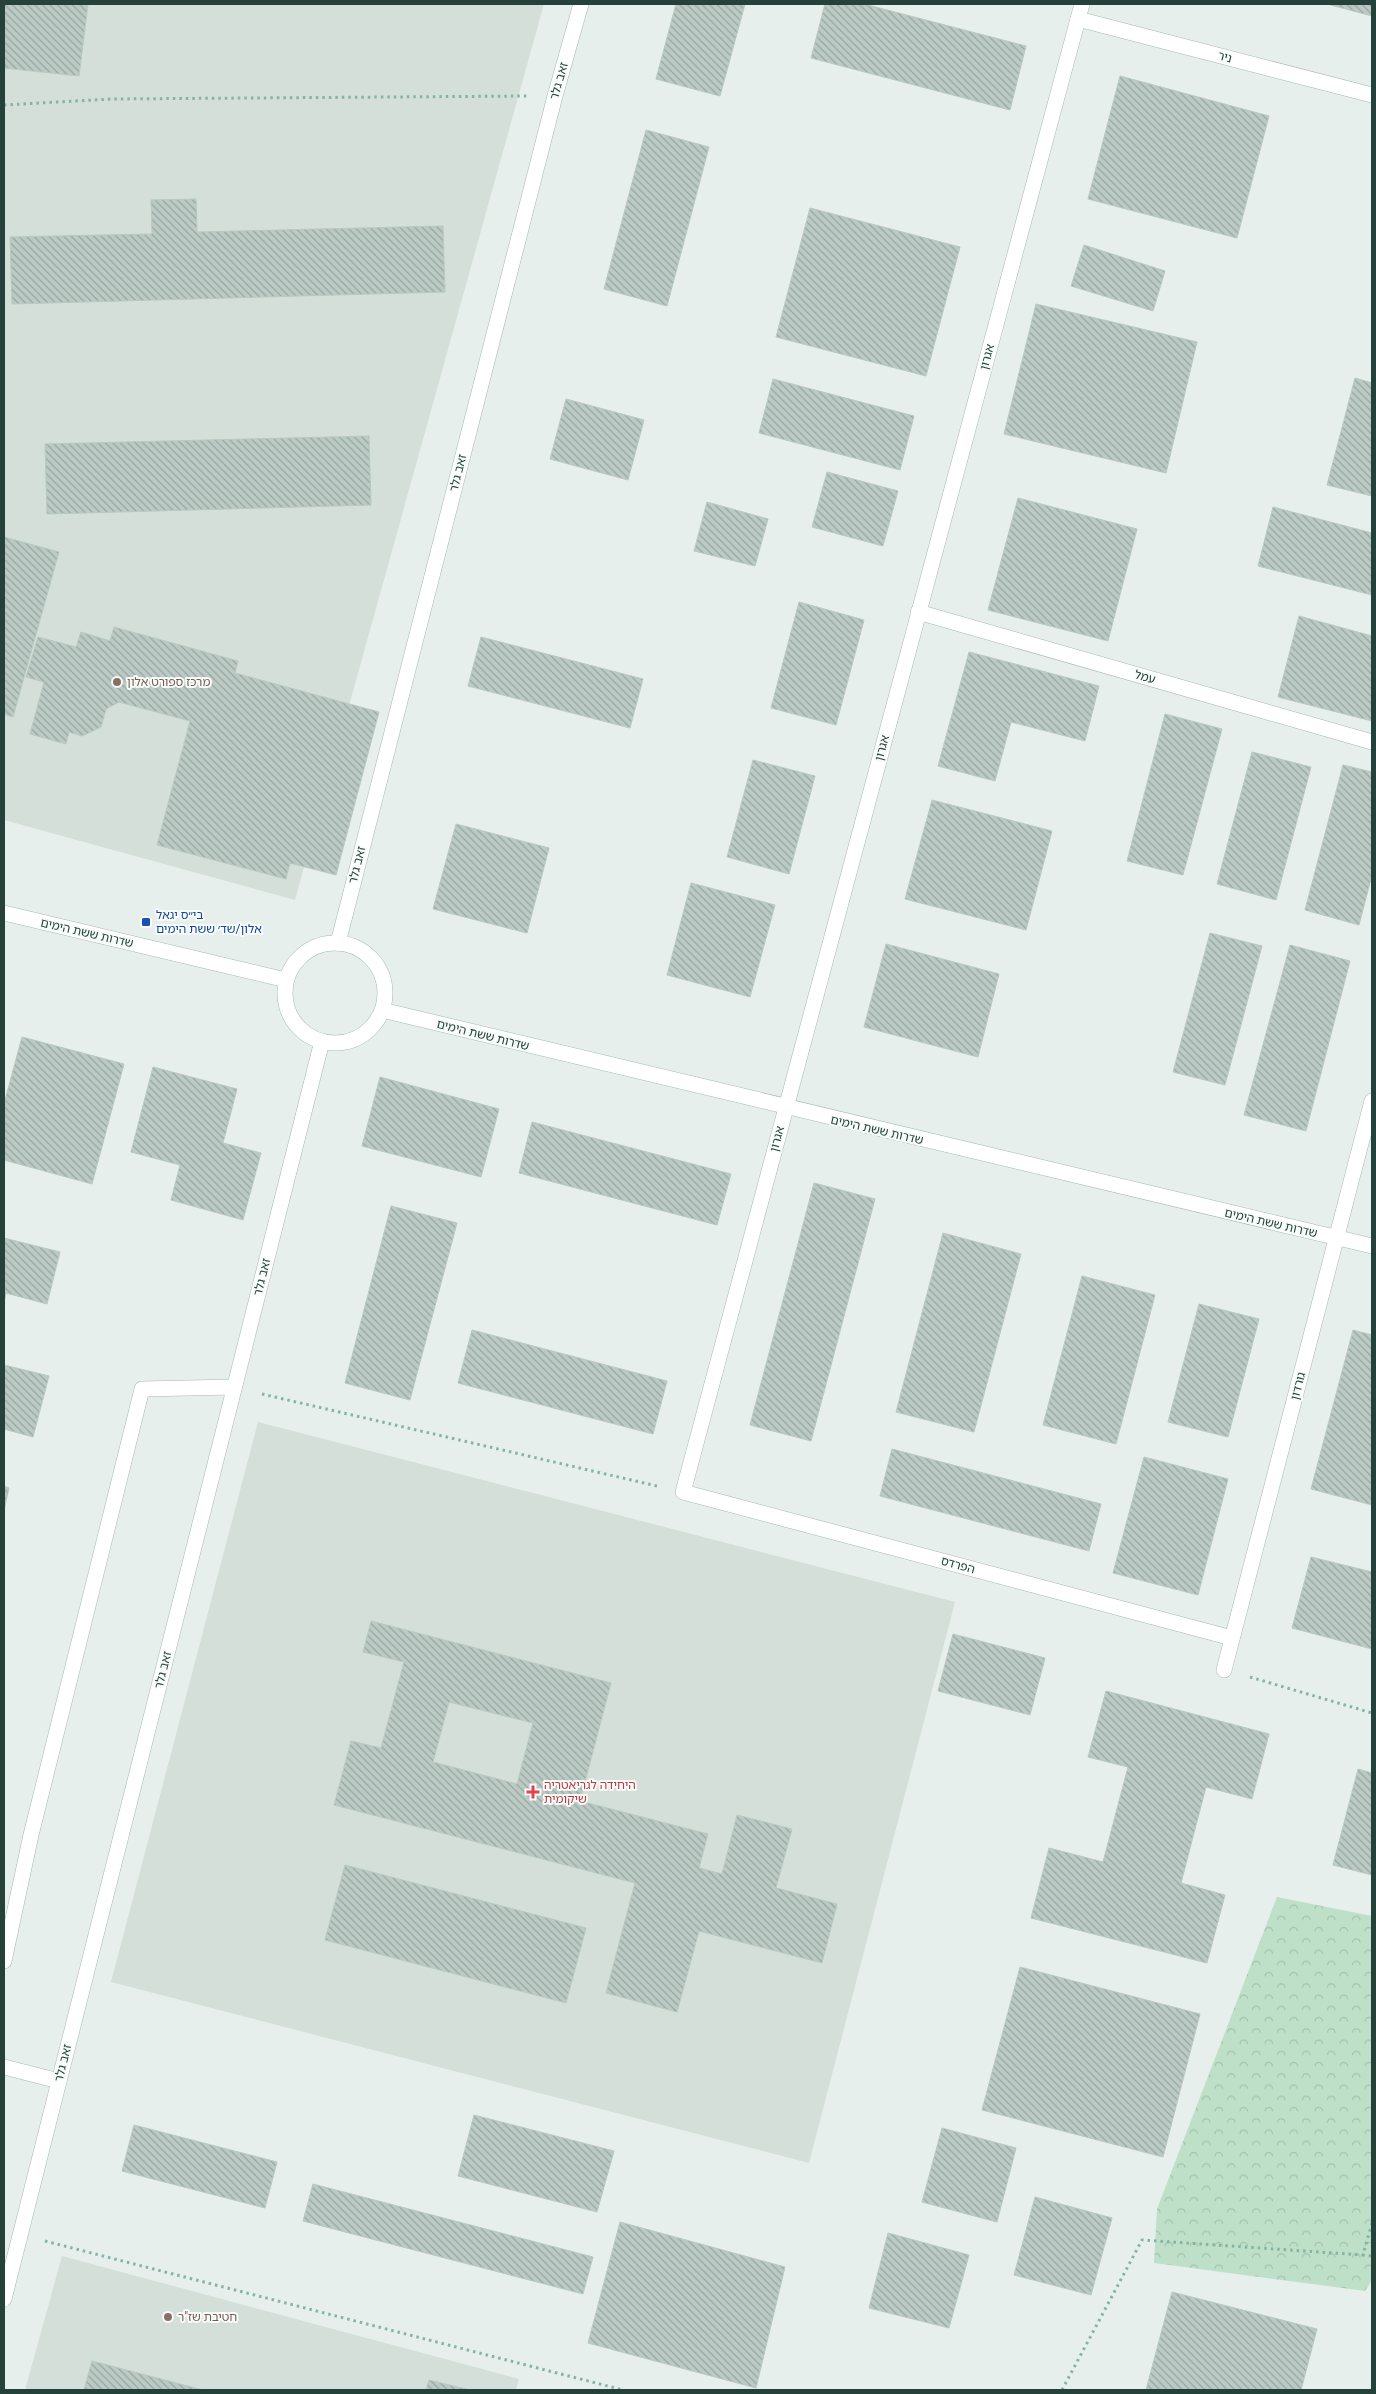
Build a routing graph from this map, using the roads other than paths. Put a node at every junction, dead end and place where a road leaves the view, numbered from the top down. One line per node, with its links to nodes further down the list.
1 (581, 4): 8 (street, זאב גלר)
2 (1082, 4): 3 (street, אגרון)
3 (1078, 19): 4 (street, ניר); 5 (street, אגרון)
4 (1372, 95)
5 (918, 612): 6 (street, עמל); 13 (street, אגרון)
6 (1372, 742)
7 (4, 913): 9 (street, שדרות ששת הימים)
8 (338, 943): 9 (street); 10 (street)
9 (286, 980): 11 (street)
10 (382, 1010): 11 (street); 13 (street, שדרות ששת הימים)
11 (322, 1041): 16 (street, זאב גלר)
12 (1372, 1102): 14 (street, גורדון)
13 (785, 1108): 14 (street, שדרות ששת הימים); 17 (street, אגרון)
14 (1336, 1238): 15 (street, שדרות ששת הימים); 18 (street, גורדון)
15 (1372, 1246)
16 (234, 1387): 20 (street); 22 (street, זאב גלר)
17 (683, 1492): 18 (street, הפרדס)
18 (1232, 1638): 19 (street, גורדון)
19 (1224, 1670)
20 (4, 1961)
21 (4, 2068): 22 (street)
22 (59, 2081): 23 (street, זאב גלר)
23 (4, 2299)

